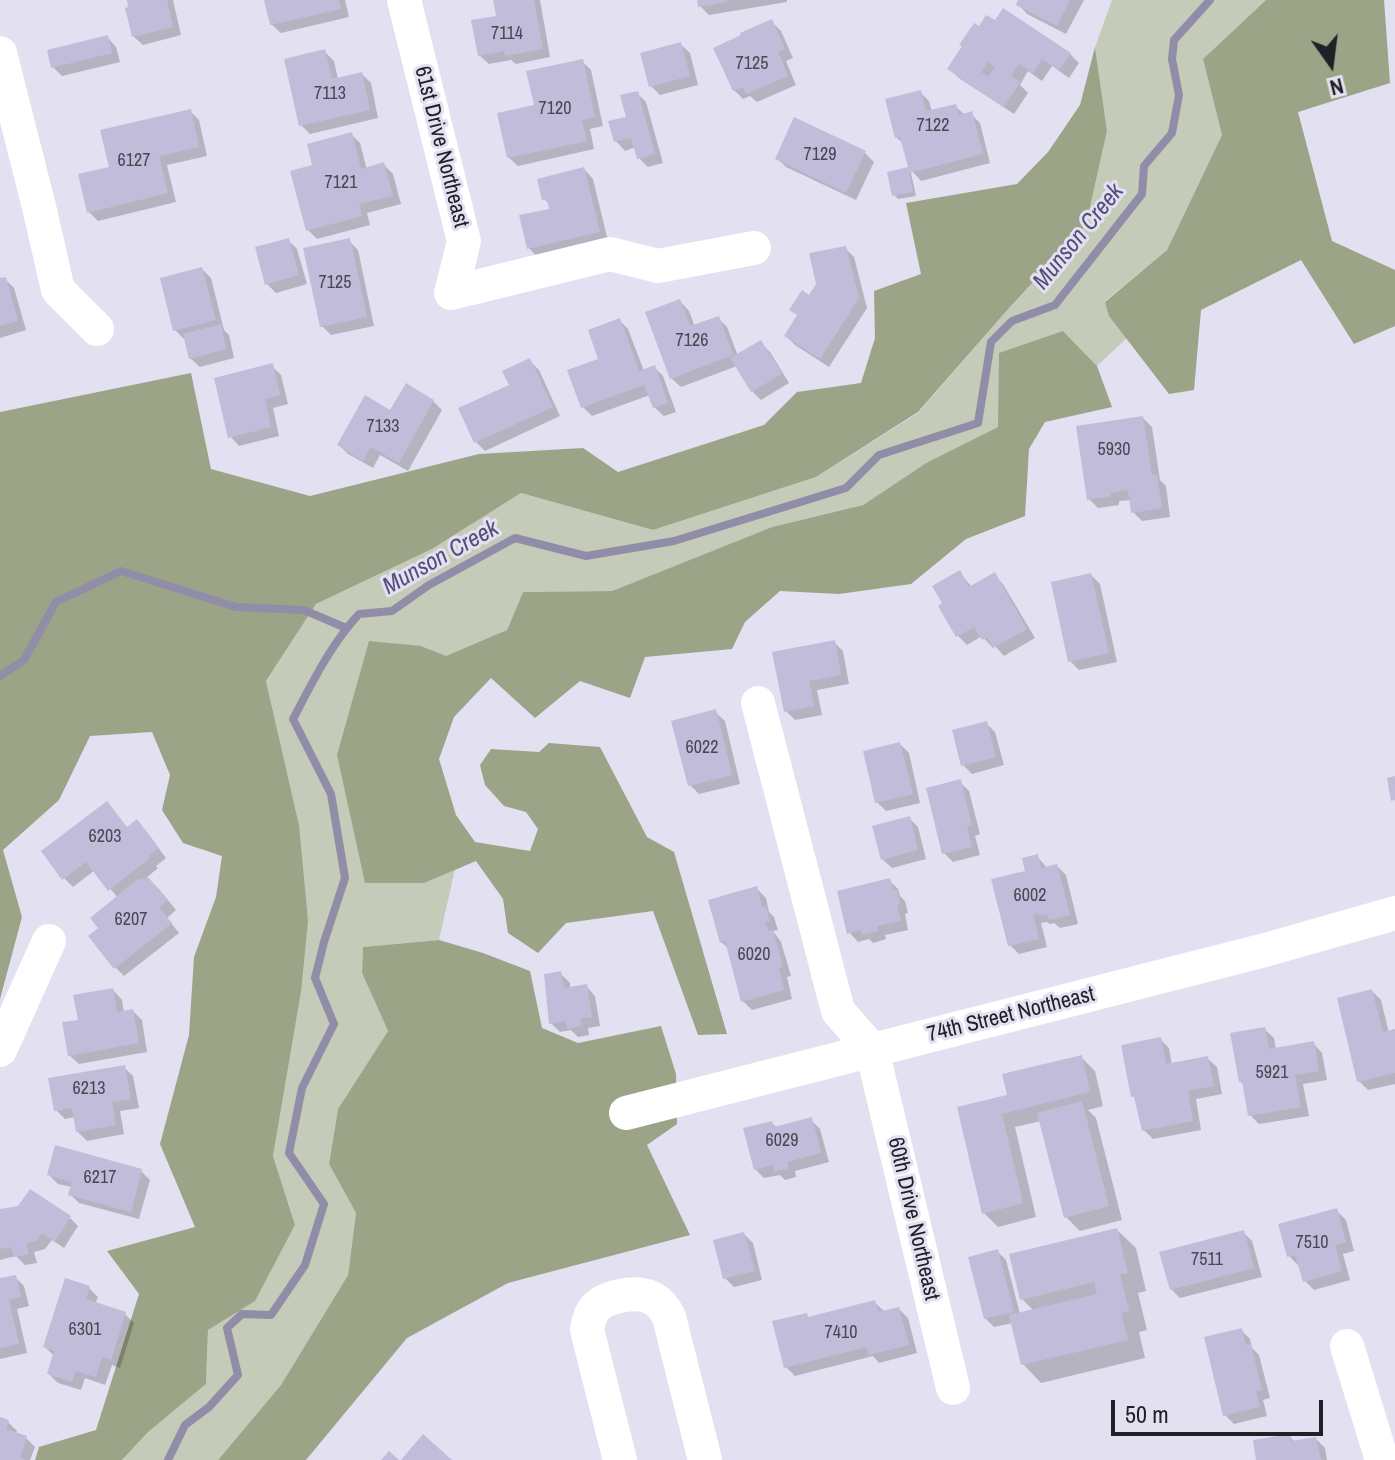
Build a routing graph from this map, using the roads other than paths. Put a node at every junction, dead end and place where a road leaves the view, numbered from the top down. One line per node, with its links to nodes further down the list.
1 (404, 0): 3 (street, 61st Drive Northeast)
2 (0, 53): 4 (street)
3 (754, 248)
4 (97, 329)
5 (758, 703): 9 (street)
6 (1395, 913): 9 (street, 74th Street Northeast)
7 (49, 941): 8 (street)
8 (0, 1050)
9 (872, 1050): 10 (street, 74th Street Northeast); 12 (street, 60th Drive Northeast)
10 (626, 1113)
11 (1347, 1346): 15 (street)
12 (953, 1388)
13 (620, 1460): 14 (street)
14 (705, 1460)
15 (1382, 1460)

